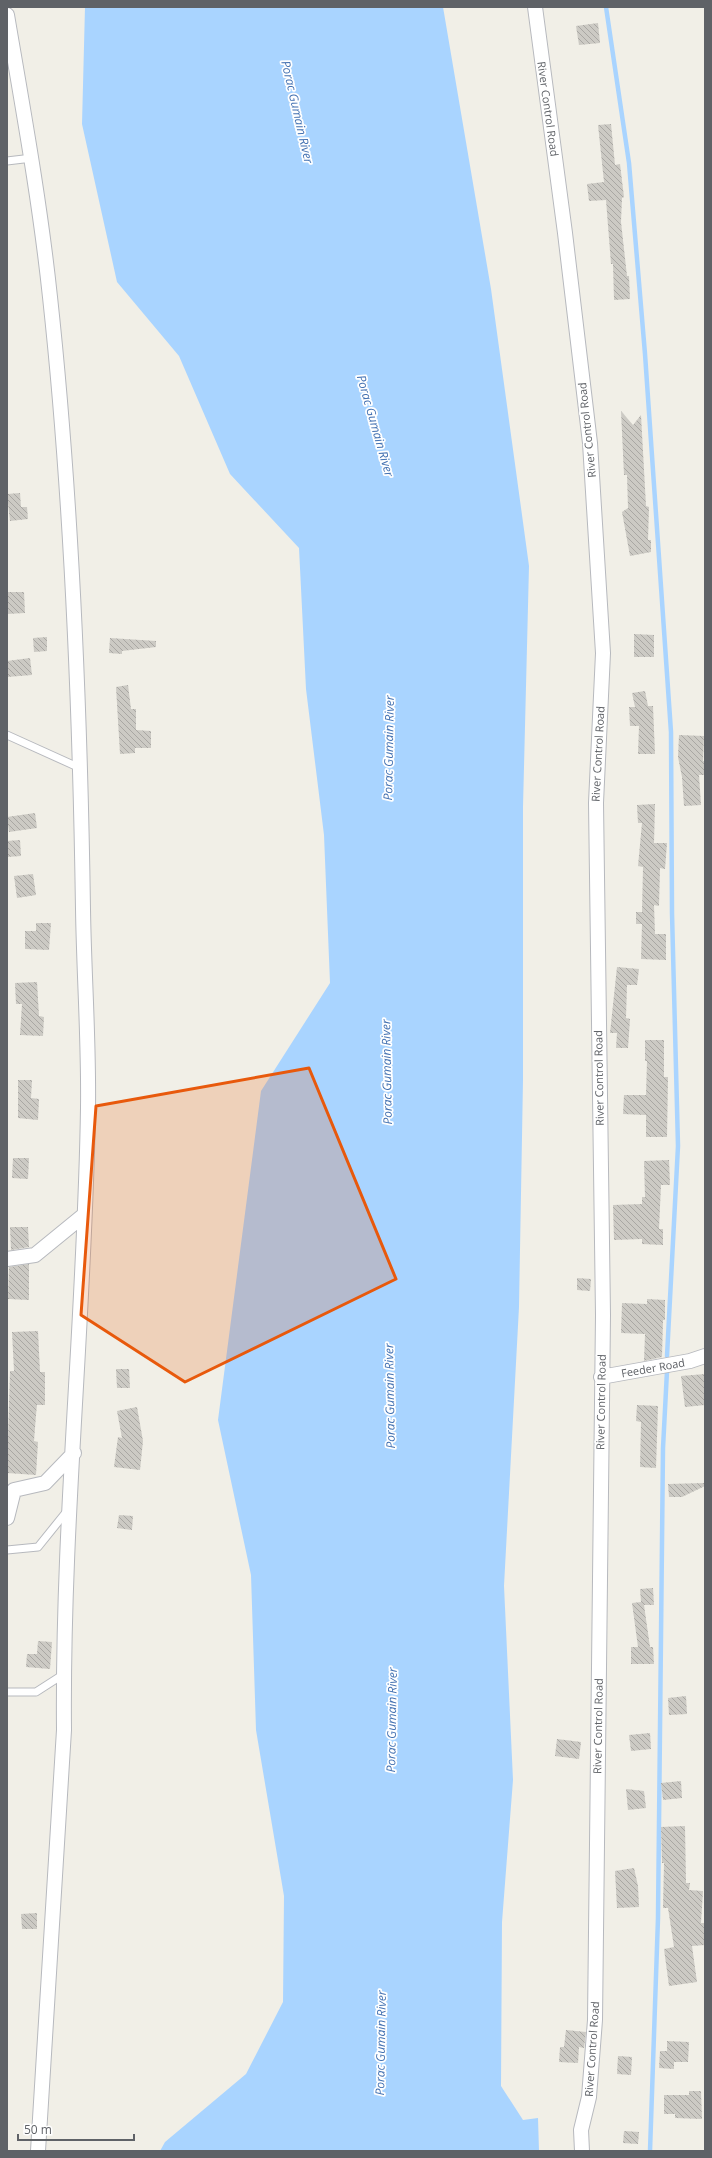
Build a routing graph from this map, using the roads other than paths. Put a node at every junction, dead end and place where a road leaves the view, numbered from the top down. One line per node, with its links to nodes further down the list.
1 (535, 7): 10 (street, River Control Road)
2 (7, 15): 3 (street)
3 (32, 158): 4 (lane); 6 (street)
4 (7, 161)
5 (7, 735): 6 (lane)
6 (81, 768): 7 (street)
7 (84, 1215): 8 (street); 11 (street)
8 (9, 1258)
9 (705, 1356): 10 (street, Feeder Road)
10 (601, 1377): 18 (street, River Control Road)
11 (74, 1452): 12 (street); 13 (street)
12 (69, 1509): 14 (lane); 15 (street)
13 (7, 1518)
14 (7, 1550)
15 (64, 1674): 16 (lane); 17 (street)
16 (7, 1692)
17 (38, 2151)
18 (582, 2151)

